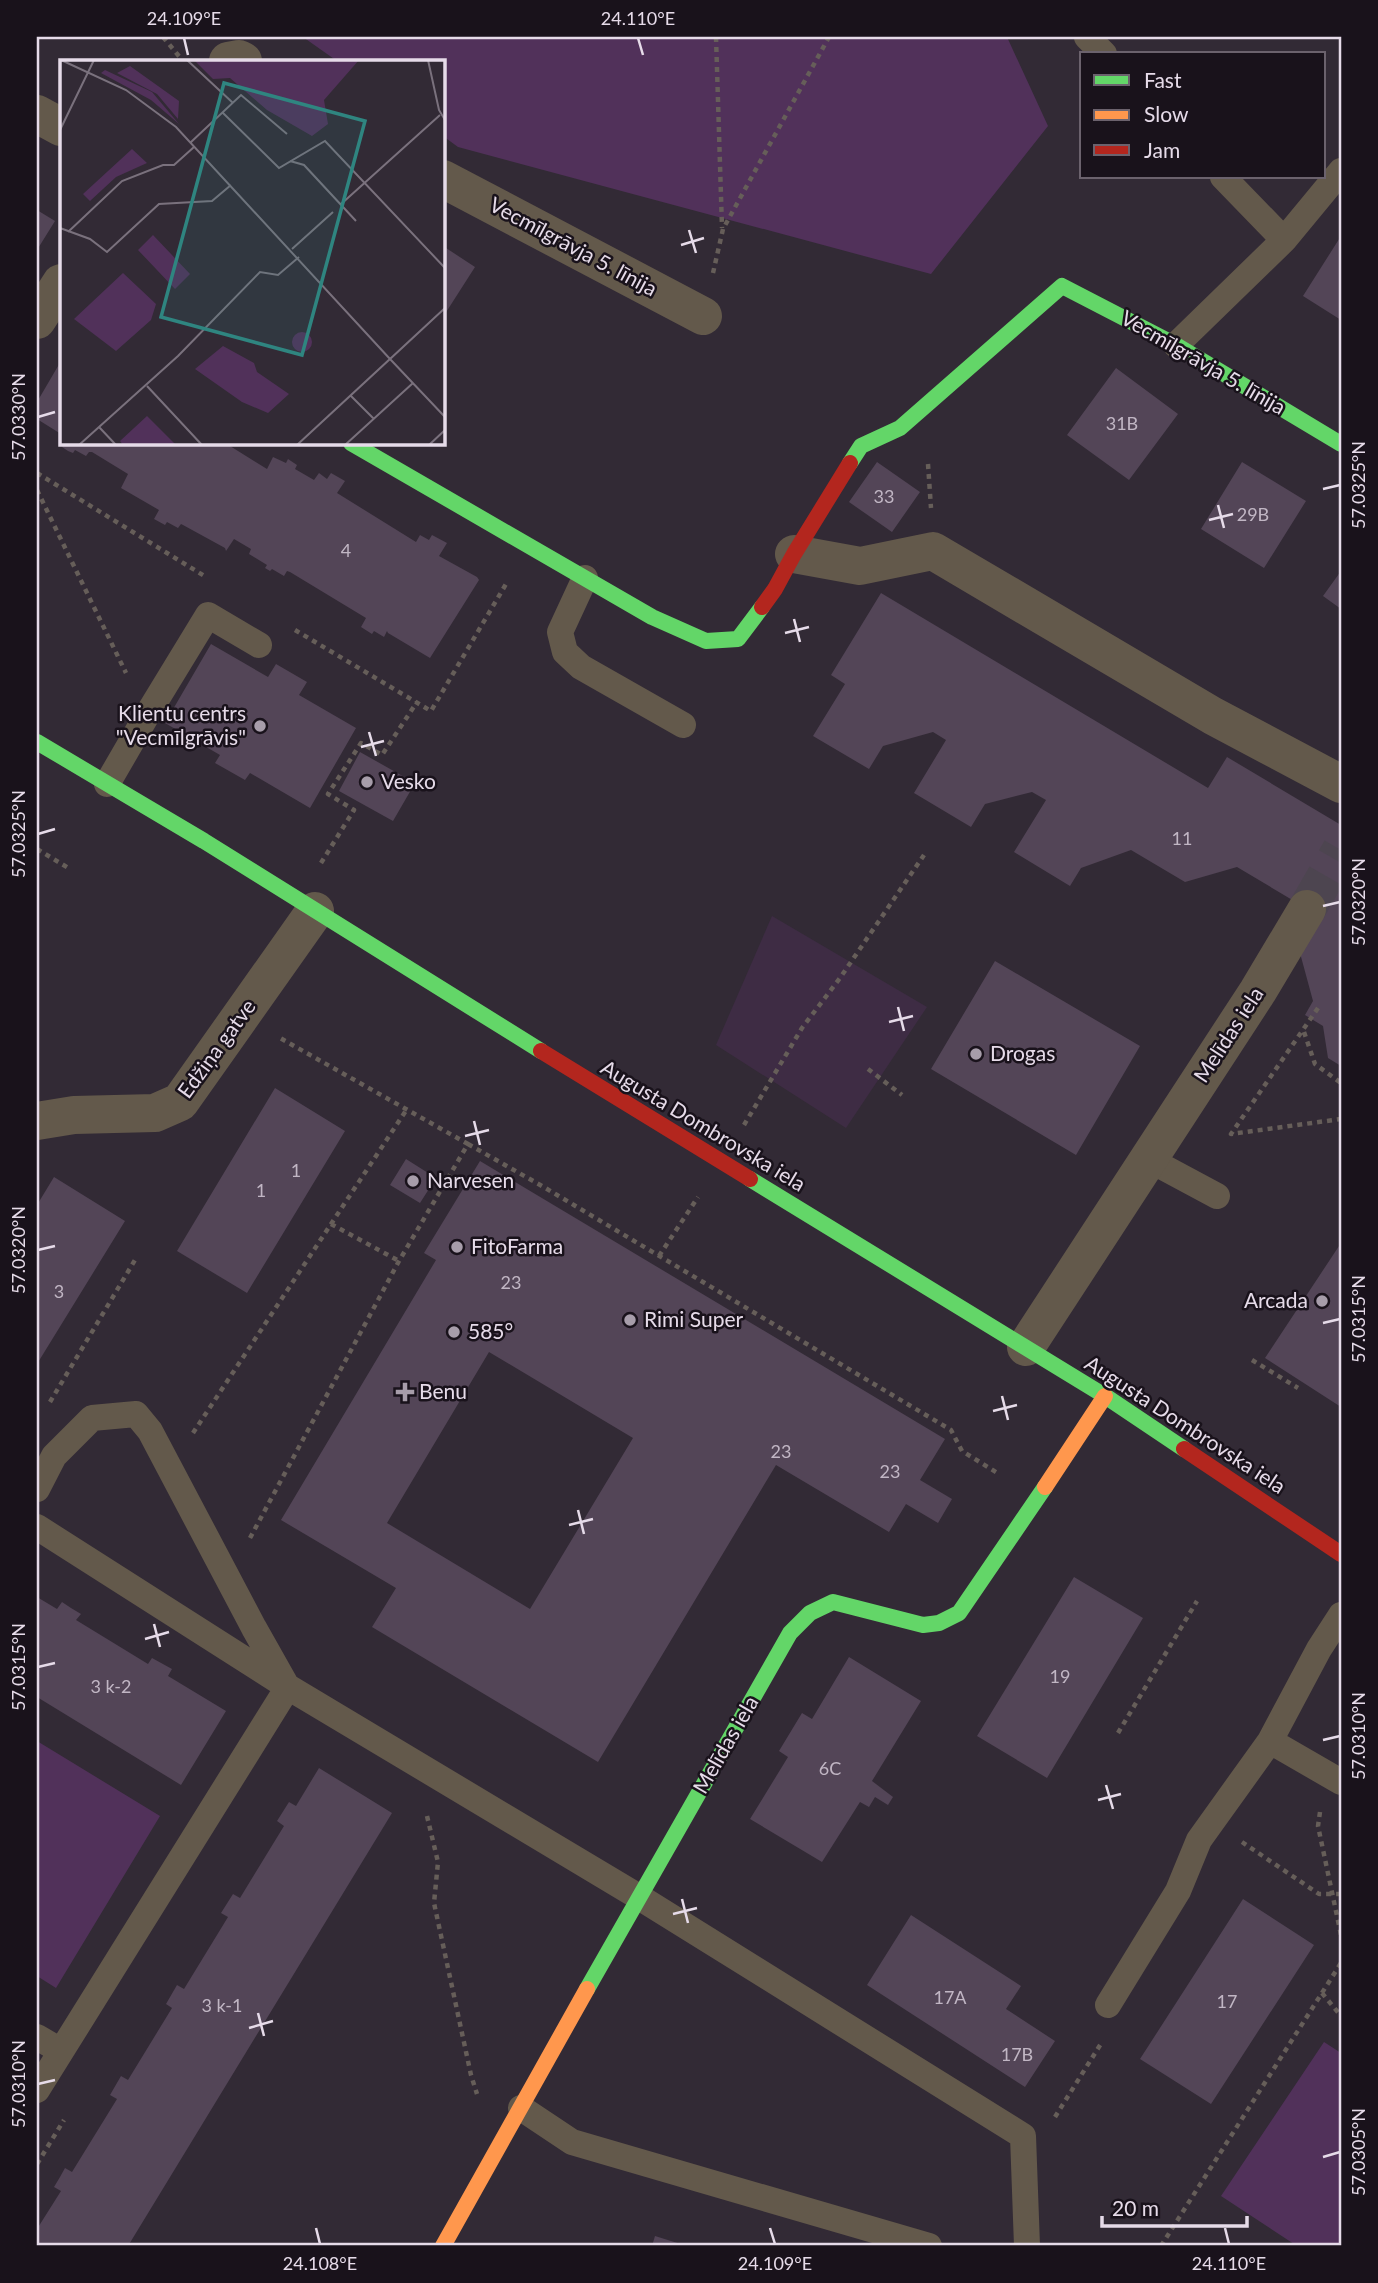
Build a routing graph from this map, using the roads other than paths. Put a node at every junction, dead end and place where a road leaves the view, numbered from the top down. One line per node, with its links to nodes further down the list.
1 (1087, 37): 2 (lane)
2 (1102, 52)
3 (37, 114): 4 (street)
4 (60, 126)
5 (1341, 171): 8 (lane)
6 (1224, 178): 8 (lane)
7 (444, 179): 10 (street, Vecmīlgrāvja 5. līnija)
8 (1284, 240): 12 (lane)
9 (60, 285): 11 (street)
10 (703, 316)
11 (37, 320)
12 (1176, 345): 14 (street, Vecmīlgrāvja 5. līnija); 15 (street, Vecmīlgrāvja 5. līnija)
13 (353, 444): 16 (street)
14 (1341, 444)
15 (794, 554): 16 (street); 21 (street)
16 (585, 578): 18 (lane)
17 (259, 645): 20 (lane)
18 (684, 725)
19 (37, 742): 20 (street, Augusta Dombrovska iela)
20 (107, 784): 22 (street, Augusta Dombrovska iela)
21 (1341, 784)
22 (307, 906): 24 (street, Edžiņa gatve); 27 (street, Augusta Dombrovska iela)
23 (1307, 909): 25 (street, Melīdas iela)
24 (37, 1121)
25 (1148, 1159): 26 (lane); 27 (street, Melīdas iela)
26 (1217, 1196)
27 (1026, 1347): 28 (street, Augusta Dombrovska iela)
28 (1105, 1396): 31 (street, Augusta Dombrovska iela); 36 (street, Melīdas iela)
29 (37, 1489): 33 (lane)
30 (37, 1527): 33 (lane)
31 (1341, 1554)
32 (1341, 1615): 34 (lane)
33 (288, 1687): 36 (lane); 39 (lane)
34 (1270, 1741): 35 (lane); 37 (lane)
35 (1333, 1778)
36 (639, 1896): 41 (street, Melīdas iela); 44 (lane)
37 (1108, 2005)
38 (37, 2037): 39 (lane)
39 (61, 2052): 40 (lane)
40 (37, 2090)
41 (515, 2120): 42 (street, Melīdas iela); 43 (lane)
42 (443, 2246)
43 (929, 2246)
44 (1027, 2246)

